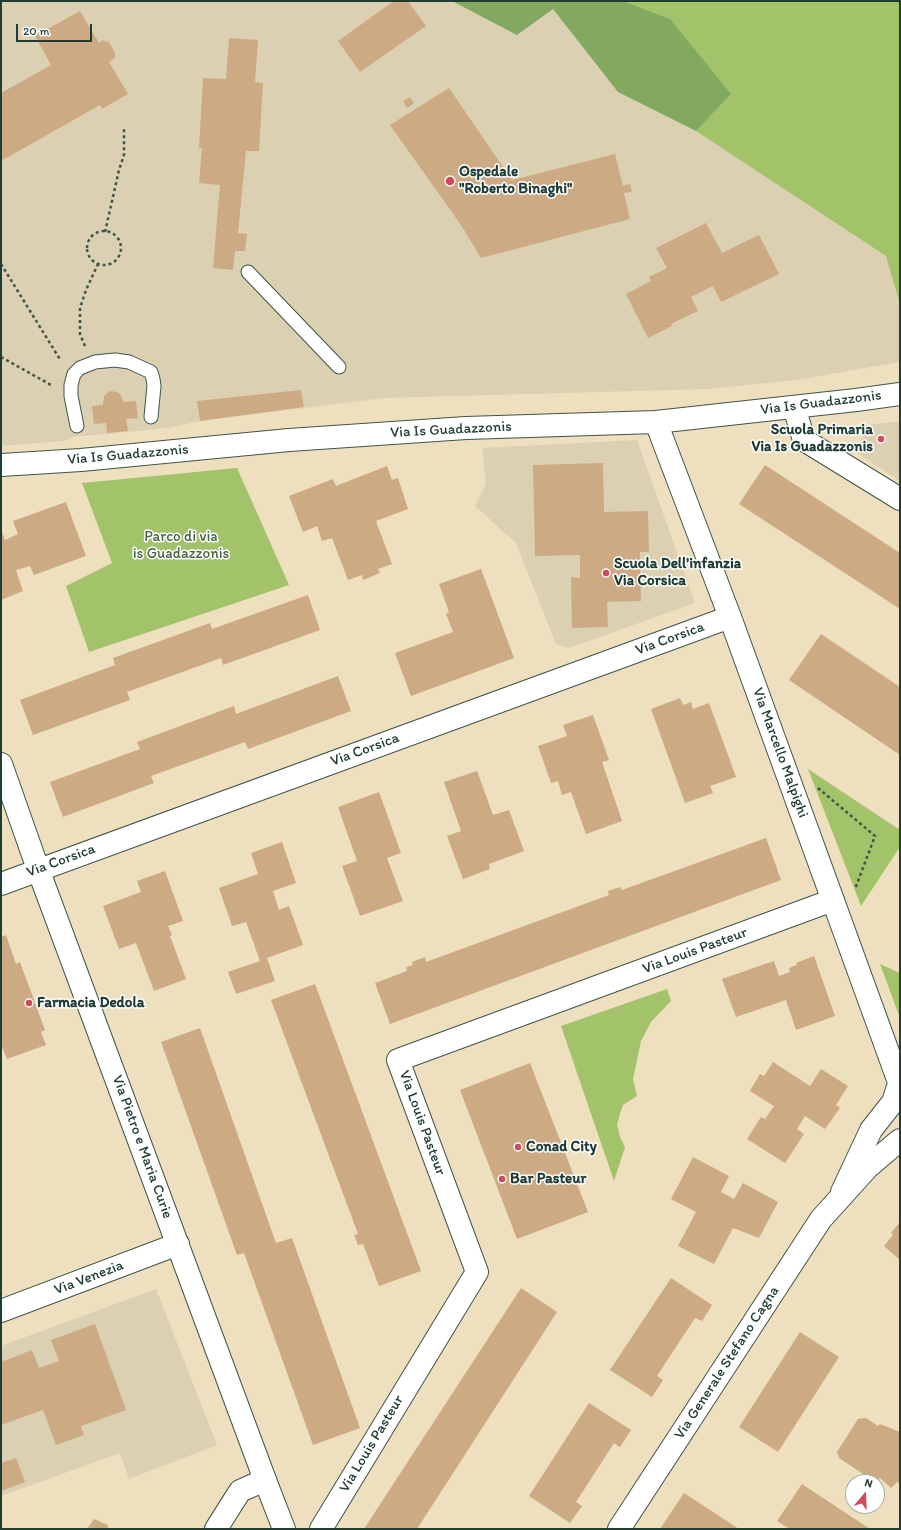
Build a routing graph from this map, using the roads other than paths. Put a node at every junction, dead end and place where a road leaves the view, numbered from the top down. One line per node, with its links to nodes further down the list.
1 (248, 272): 2 (lane)
2 (339, 367)
3 (900, 394): 4 (street, Via Is Guadazzonis)
4 (794, 407): 6 (street, Via Is Guadazzonis); 9 (street)
5 (151, 417): 7 (lane)
6 (656, 422): 8 (street, Via Is Guadazzonis); 10 (street, Via Marcello Malpighi)
7 (77, 426)
8 (1, 465)
9 (900, 500)
10 (730, 617): 12 (street, Via Corsica); 14 (street, Via Marcello Malpighi)
11 (1, 764): 12 (street, Via Pietro e Maria Curie)
12 (38, 870): 13 (street, Via Corsica); 18 (street, Via Pietro e Maria Curie)
13 (1, 884)
14 (833, 900): 15 (street, Via Marcello Malpighi); 23 (street, Via Louis Pasteur)
15 (900, 1084): 17 (street, Via Generale Stefano Cagna)
16 (900, 1140): 17 (street, Via Generale Stefano Cagna)
17 (838, 1199): 24 (street, Via Generale Stefano Cagna)
18 (178, 1244): 19 (street, Via Venezia); 20 (street, Via Pietro e Maria Curie)
19 (1, 1312)
20 (265, 1480): 21 (street); 22 (street, Via Pietro e Maria Curie)
21 (216, 1529)
22 (284, 1529)
23 (321, 1529)
24 (619, 1529)

